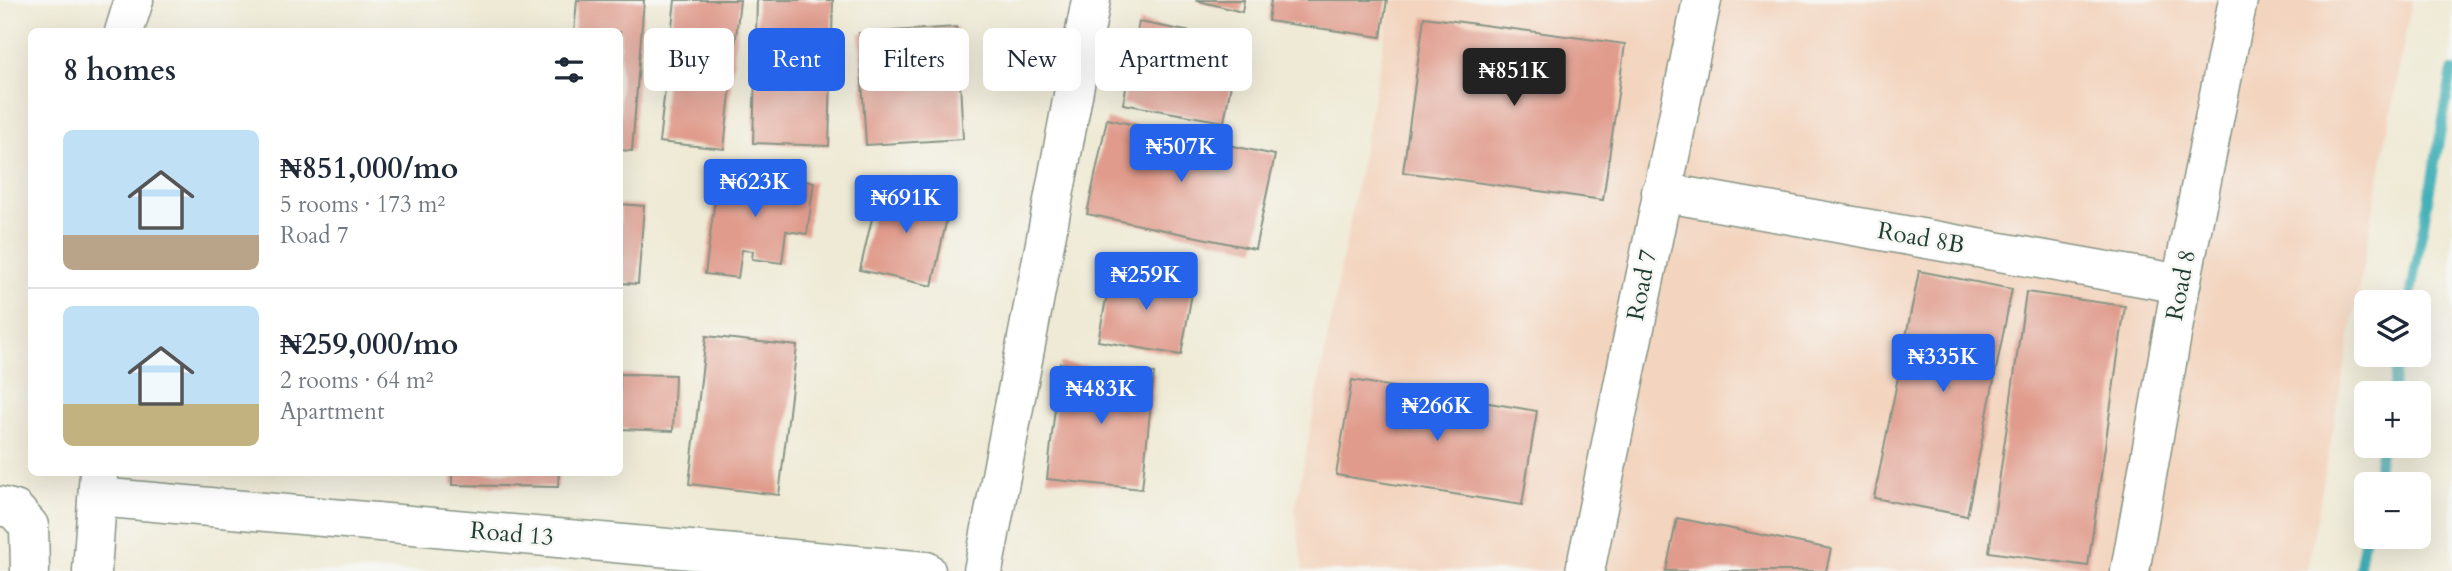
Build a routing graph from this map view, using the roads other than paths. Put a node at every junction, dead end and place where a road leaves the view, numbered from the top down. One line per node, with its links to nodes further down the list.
1 (134, 0): 5 (street)
2 (1091, 0): 13 (street)
3 (1702, 0): 6 (street, Road 7)
4 (2238, 0): 7 (street, Road 8)
5 (125, 28)
6 (1661, 192): 7 (street, Road 8B); 14 (street, Road 7)
7 (2181, 284): 15 (street, Road 8)
8 (98, 485): 11 (street); 12 (street, Road 13)
9 (0, 506): 10 (street)
10 (30, 571)
11 (92, 571)
12 (926, 571)
13 (983, 571)
14 (1585, 571)
15 (2130, 571)

